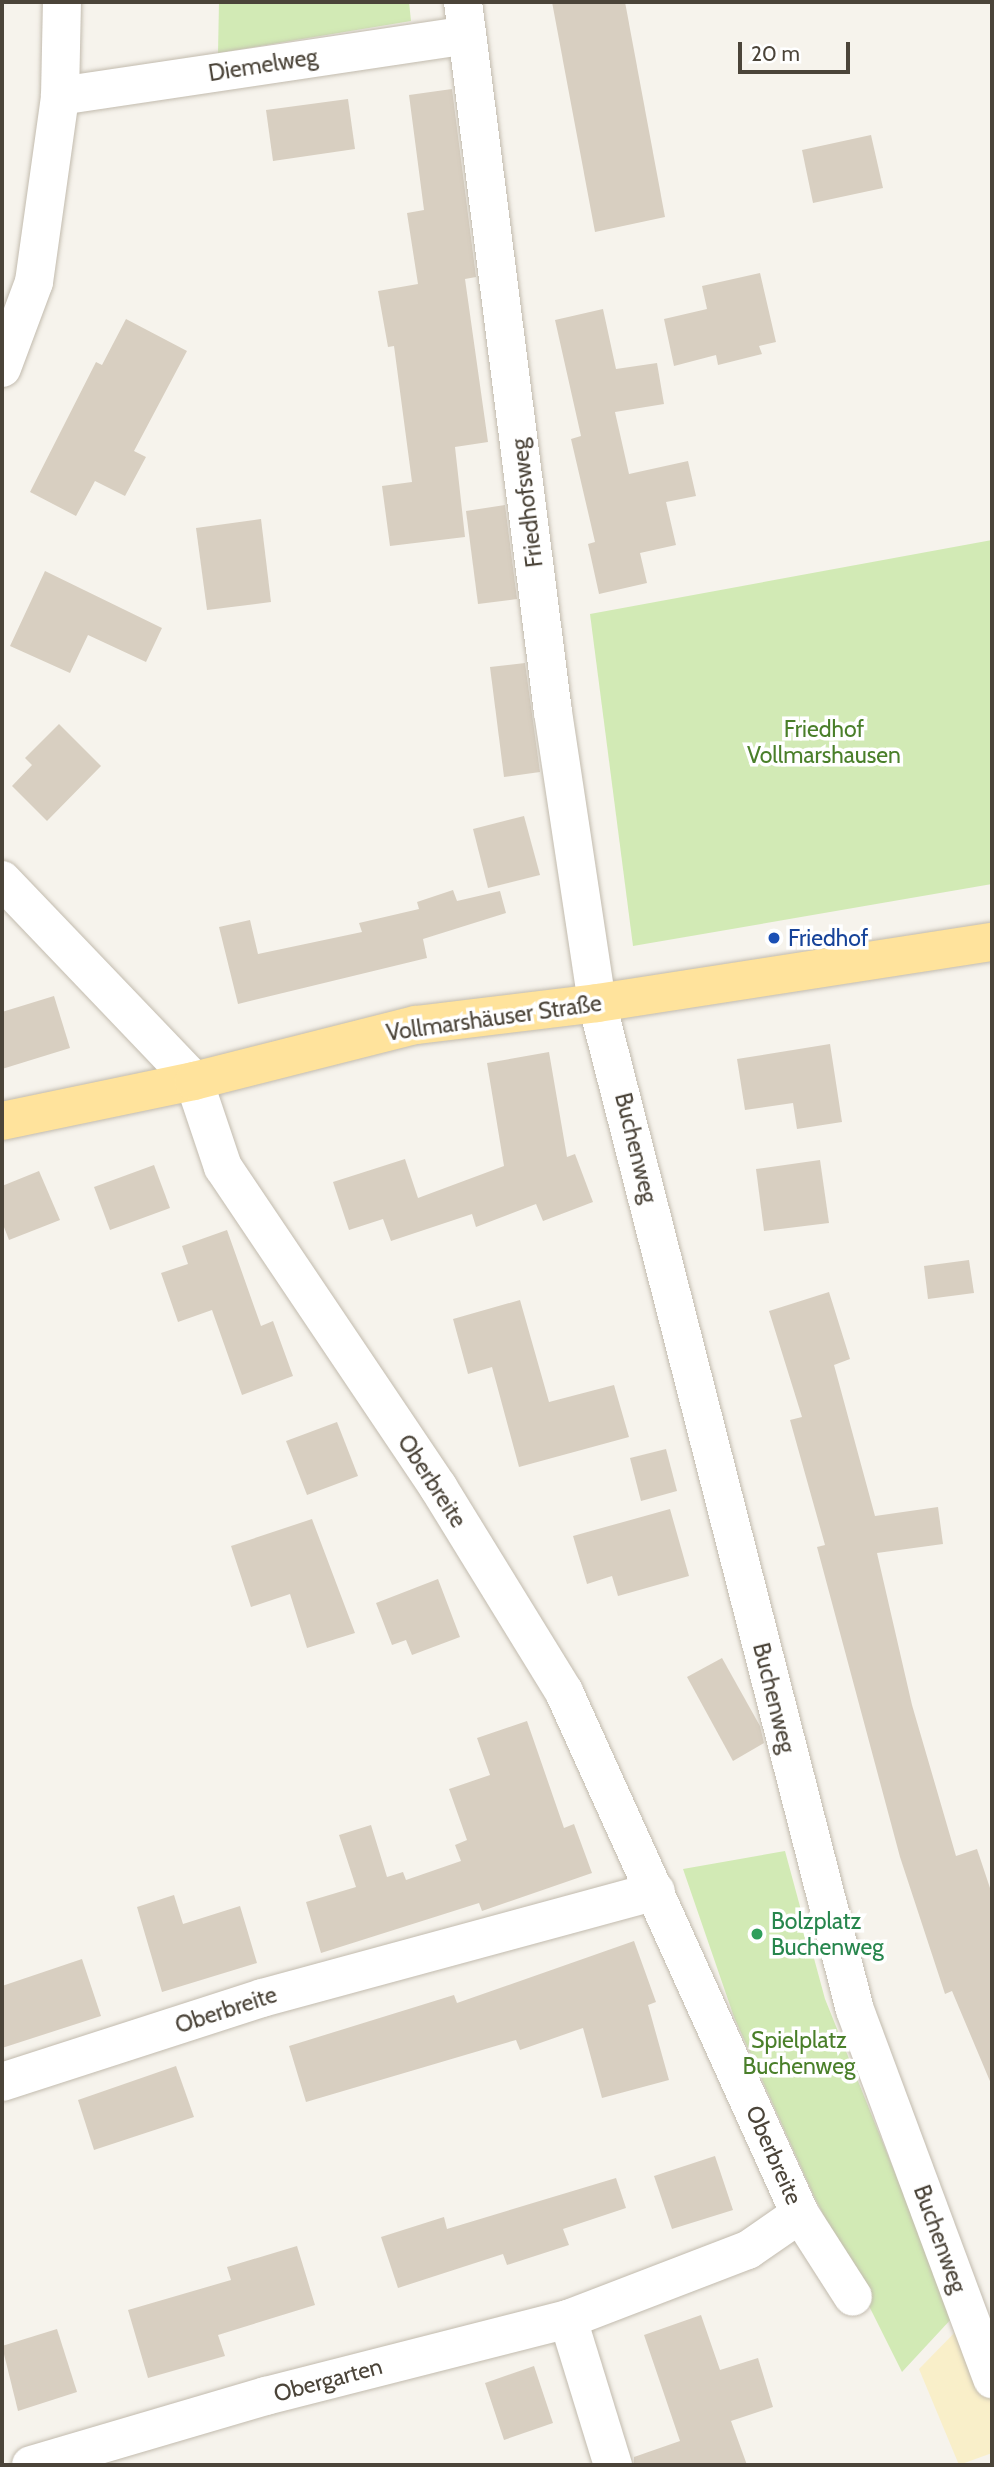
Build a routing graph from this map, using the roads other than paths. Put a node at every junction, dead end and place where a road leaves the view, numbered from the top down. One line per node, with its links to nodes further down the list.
1 (62, 2): 3 (street)
2 (464, 18): 3 (street, Diemelweg); 7 (street, Friedhofsweg)
3 (60, 96): 4 (street)
4 (2, 368)
5 (2, 880): 8 (street)
6 (992, 942): 7 (main road, Vollmarshäuser Straße)
7 (597, 1003): 8 (main road, Vollmarshäuser Straße); 15 (street, Buchenweg)
8 (194, 1081): 9 (main road, Vollmarshäuser Straße); 10 (street, Oberbreite)
9 (2, 1121)
10 (656, 1891): 11 (street, Oberbreite); 12 (street, Oberbreite)
11 (2, 2082)
12 (800, 2214): 13 (street, Oberbreite); 14 (street, Obergarten)
13 (853, 2297)
14 (568, 2319): 16 (street, Obergarten); 18 (street)
15 (992, 2379)
16 (94, 2457): 17 (street, Obergarten)
17 (31, 2465)
18 (613, 2465)

